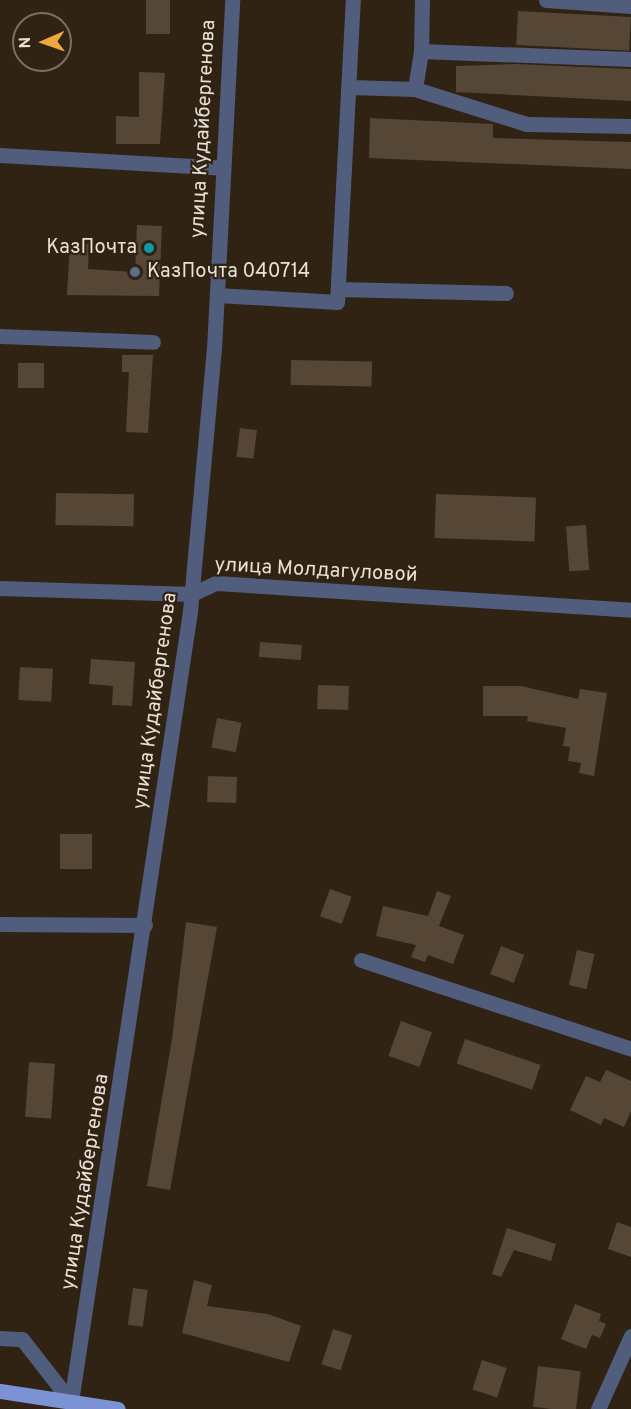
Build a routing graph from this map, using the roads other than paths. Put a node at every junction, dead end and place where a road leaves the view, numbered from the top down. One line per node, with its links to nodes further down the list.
1 (232, 0): 12 (street, улица Кудайбергенова)
2 (354, 0): 8 (street)
3 (422, 0): 6 (street)
4 (546, 0): 5 (street)
5 (631, 6)
6 (421, 51): 7 (street); 9 (street)
7 (631, 59)
8 (349, 87): 9 (street); 13 (street)
9 (415, 89): 10 (street)
10 (631, 126)
11 (0, 155): 12 (street)
12 (223, 168): 15 (street, улица Кудайбергенова)
13 (338, 289): 14 (street); 15 (street)
14 (506, 293)
15 (217, 295): 19 (street, улица Кудайбергенова)
16 (0, 336): 17 (street)
17 (153, 342)
18 (0, 588): 19 (street, улица Молдагуловой)
19 (192, 594): 20 (street, улица Молдагуловой); 22 (street, улица Кудайбергенова)
20 (631, 610)
21 (0, 924): 22 (street)
22 (145, 925): 28 (street, улица Кудайбергенова)
23 (361, 960): 24 (street)
24 (631, 1050)
25 (631, 1336): 30 (street)
26 (0, 1338): 28 (street)
27 (0, 1390): 28 (main road)
28 (71, 1402): 29 (main road)
29 (118, 1409)
30 (598, 1409)

